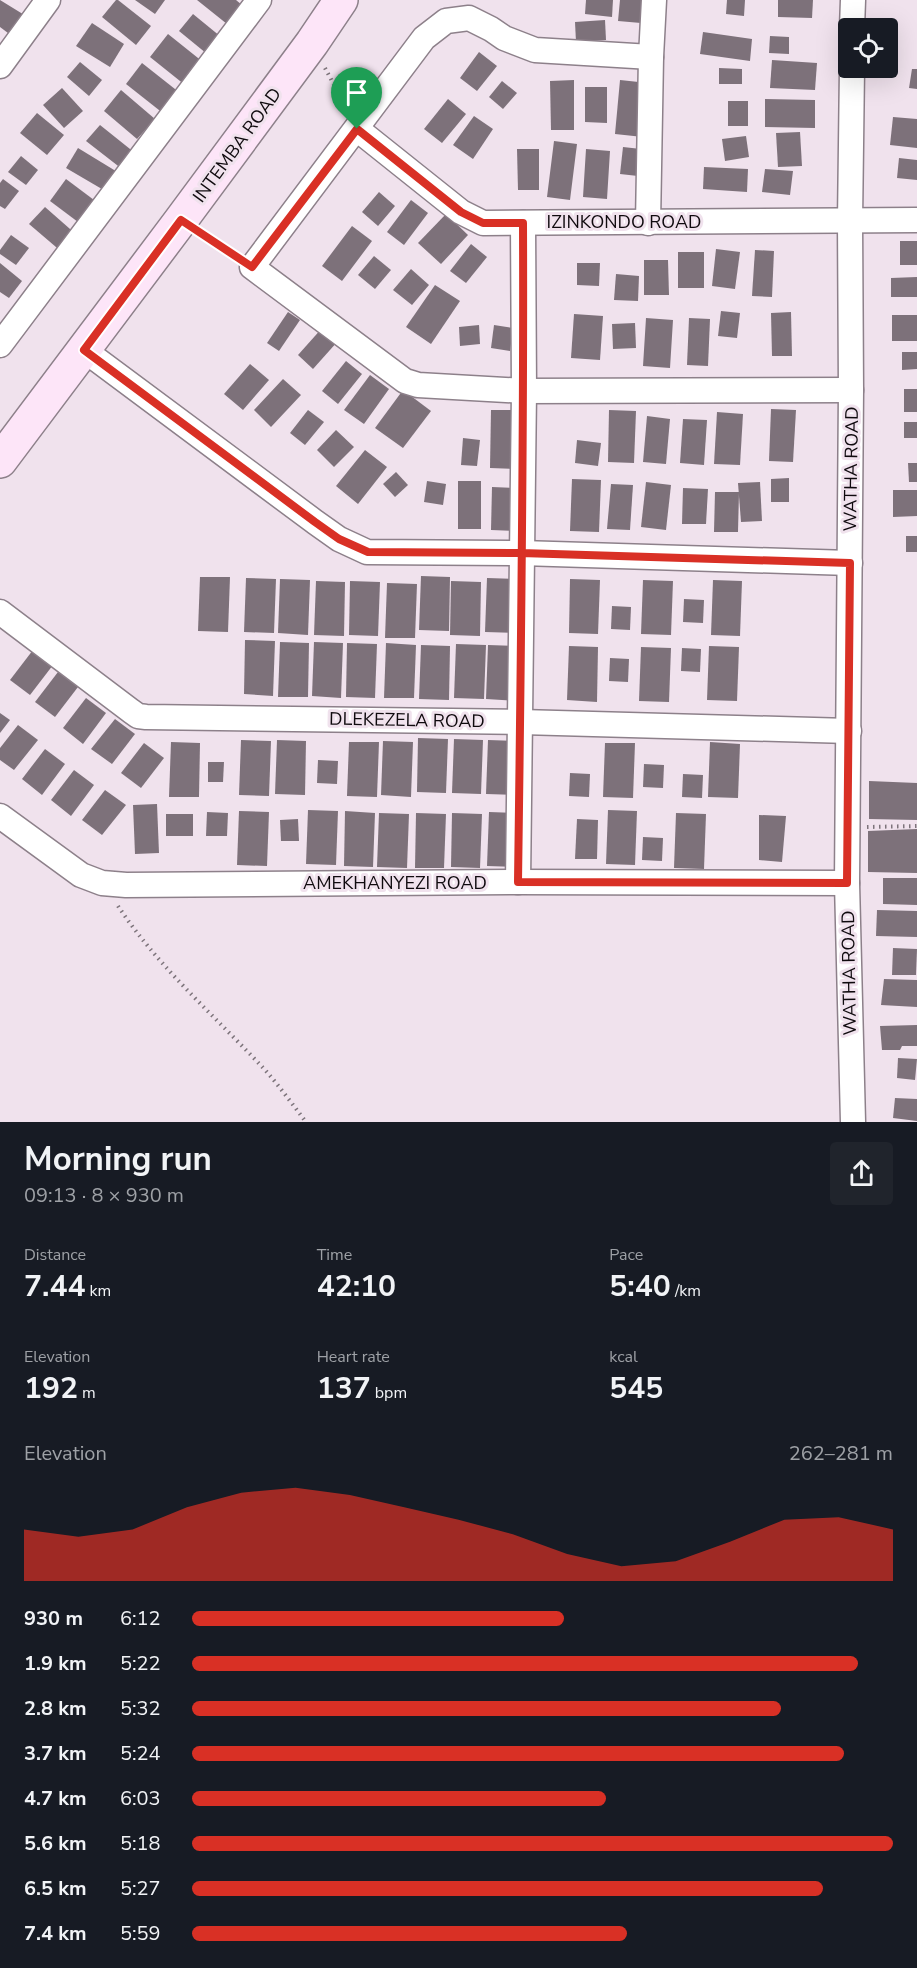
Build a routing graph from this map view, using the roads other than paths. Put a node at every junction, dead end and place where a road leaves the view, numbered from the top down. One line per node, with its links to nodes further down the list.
1 (48, 0): 8 (street)
2 (259, 0): 15 (street)
3 (654, 0): 7 (street)
4 (853, 0): 6 (street)
5 (337, 1): 16 (street, INTEMBA ROAD)
6 (852, 18)
7 (651, 57): 10 (street); 14 (street)
8 (0, 66)
9 (852, 78): 11 (street, WATHA ROAD)
10 (357, 129): 13 (street, IZINKONDO ROAD); 18 (street)
11 (850, 220): 12 (street, IZINKONDO ROAD); 14 (street, IZINKONDO ROAD); 17 (street, WATHA ROAD)
12 (917, 220)
13 (523, 223): 14 (street, IZINKONDO ROAD); 18 (street)
14 (648, 223)
15 (0, 345)
16 (84, 350): 19 (street, INTEMBA ROAD); 20 (street)
17 (851, 390): 18 (street); 21 (street, WATHA ROAD)
18 (524, 391): 20 (street)
19 (0, 461)
20 (521, 553): 21 (street); 23 (street)
21 (850, 563): 24 (street, WATHA ROAD)
22 (0, 612): 23 (street, DLEKEZELA ROAD)
23 (521, 722): 24 (street, DLEKEZELA ROAD); 26 (street)
24 (849, 732): 27 (street, WATHA ROAD)
25 (0, 816): 26 (street, AMEKHANYEZI ROAD)
26 (518, 882): 27 (street, AMEKHANYEZI ROAD)
27 (847, 883): 28 (street, WATHA ROAD)
28 (853, 1122)

